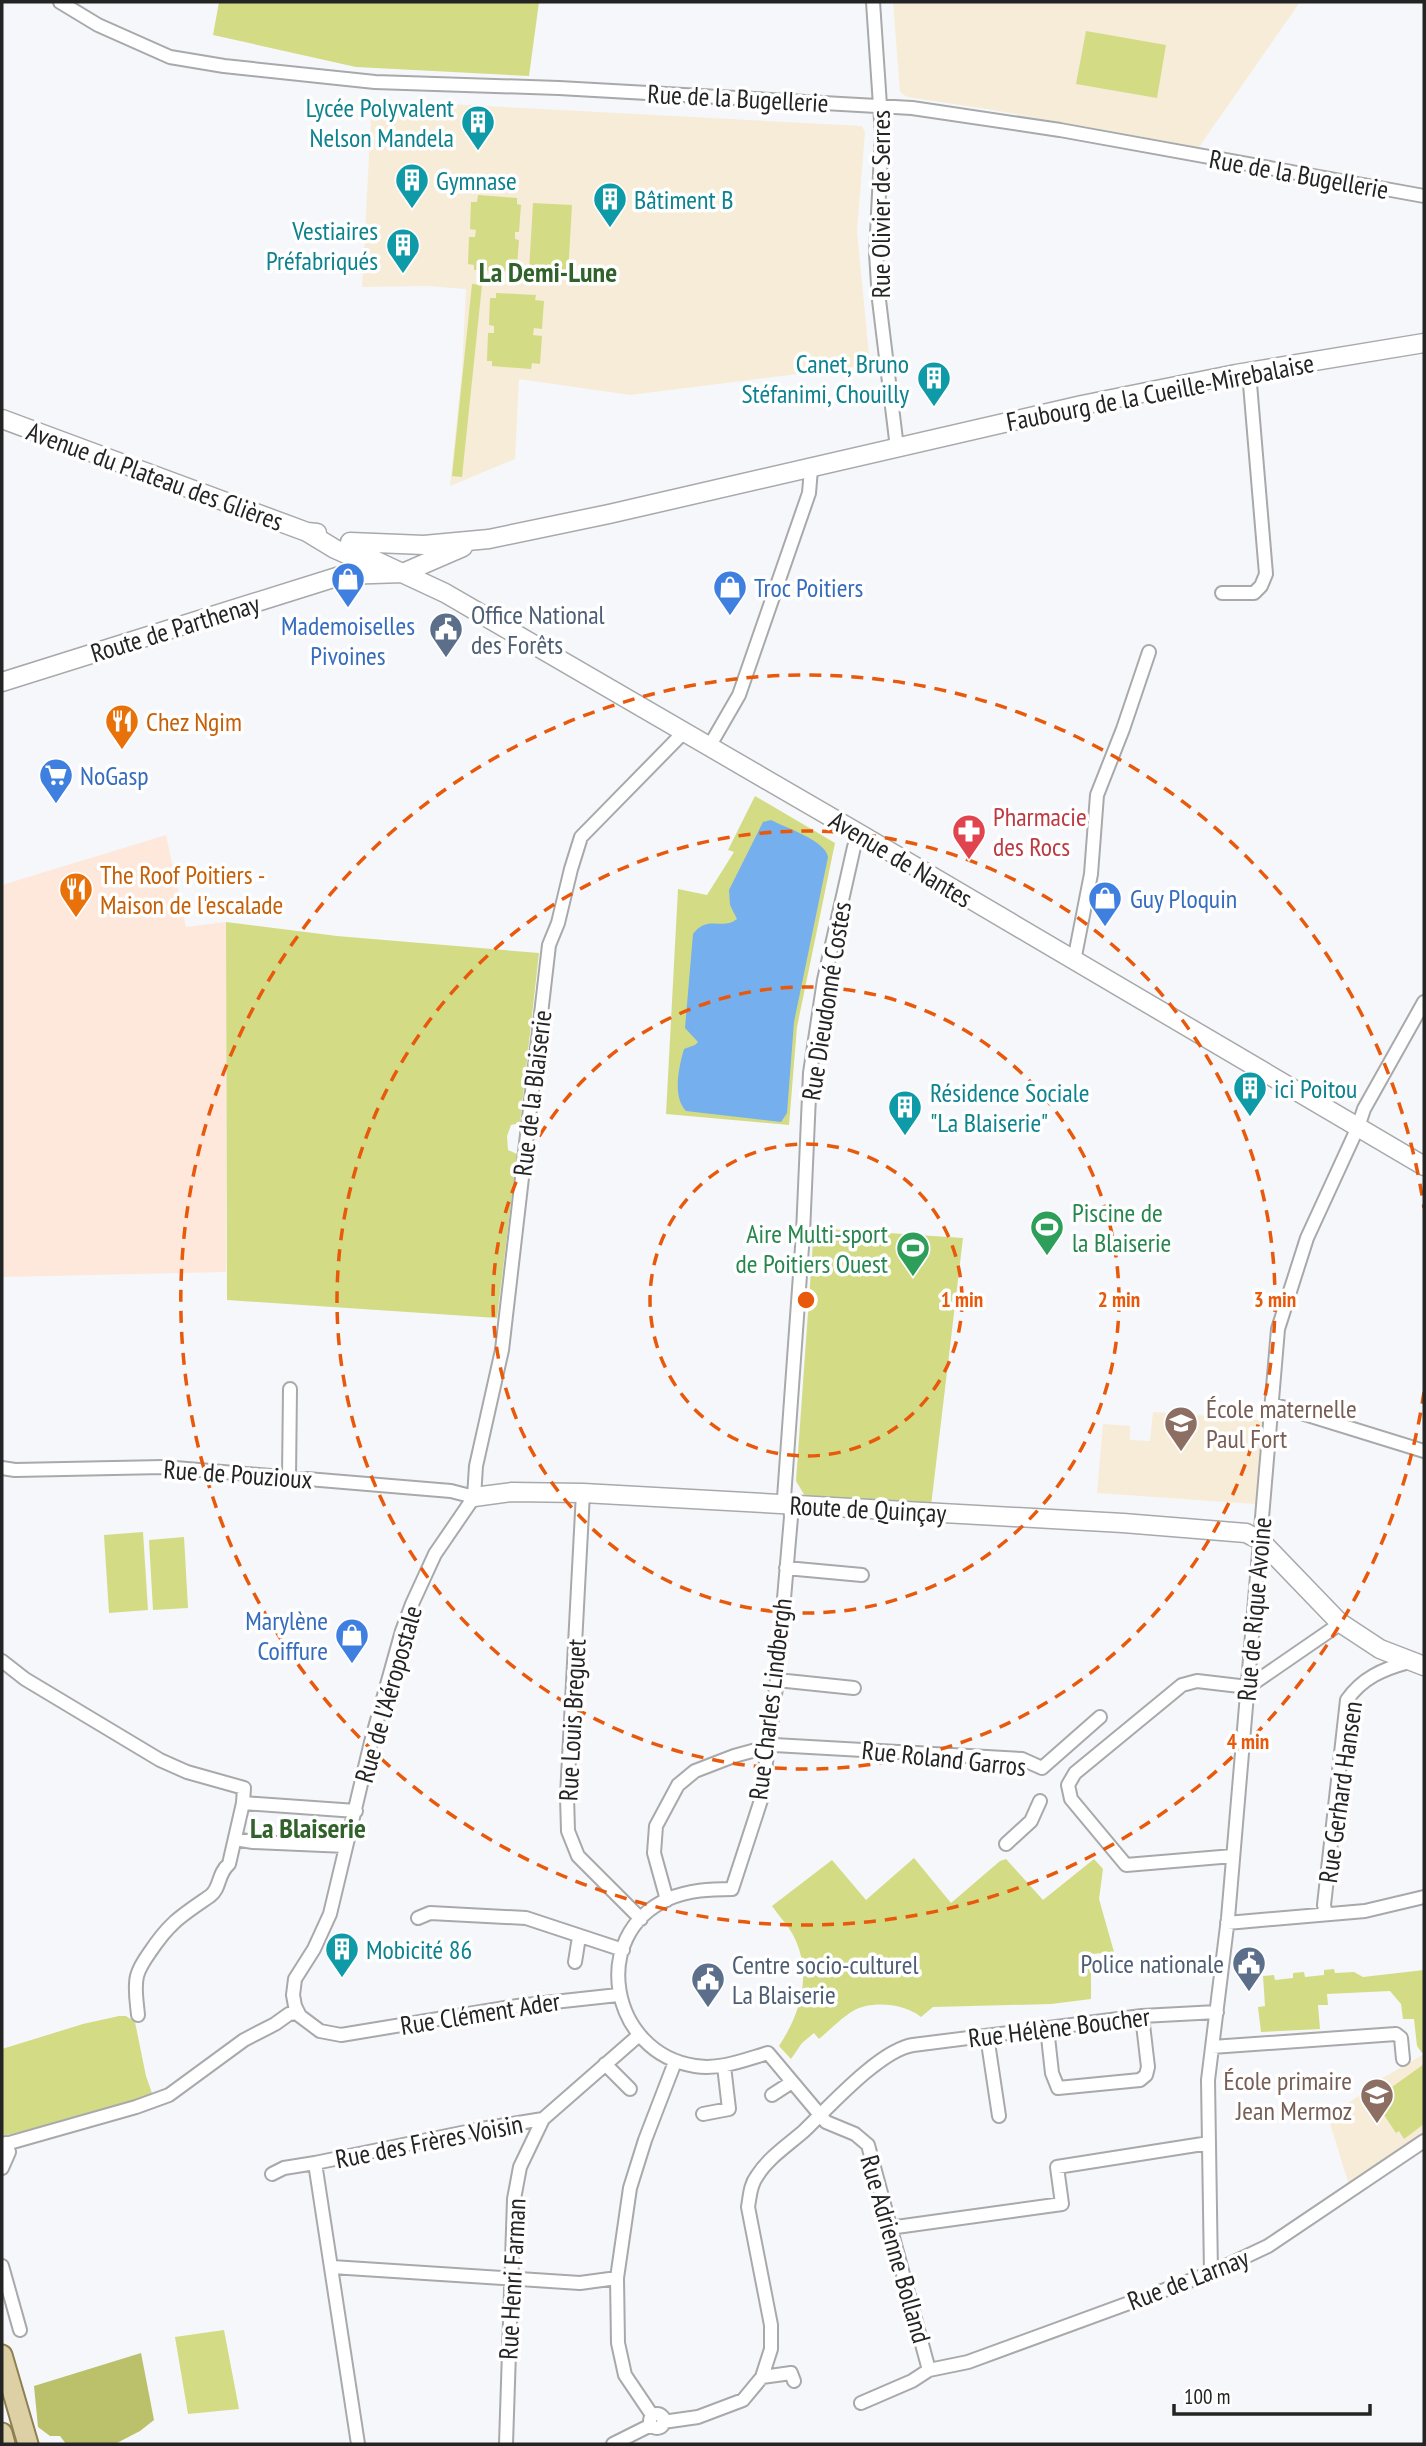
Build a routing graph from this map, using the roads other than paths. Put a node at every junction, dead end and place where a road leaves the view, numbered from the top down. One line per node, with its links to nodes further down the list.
1 (60, 2): 3 (street, Rue de la Bugellerie)
2 (873, 2): 3 (street, Rue Olivier de Serres)
3 (881, 106): 4 (street, Rue de la Bugellerie); 8 (street, Rue Olivier de Serres)
4 (1424, 196)
5 (1424, 343): 6 (street, Faubourg de la Cueille-Mirebalaise)
6 (1249, 372): 8 (street, Faubourg de la Cueille-Mirebalaise); 17 (street)
7 (2, 419): 10 (street, Avenue du Plateau des Glières)
8 (897, 448): 9 (street, Faubourg de la Cueille-Mirebalaise)
9 (811, 469): 11 (street); 21 (street)
10 (307, 532): 12 (street, Avenue du Plateau des Glières); 14 (street, Avenue du Plateau des Glières)
11 (489, 539): 13 (street); 15 (street)
12 (350, 542): 13 (street); 14 (street, Avenue du Plateau des Glières)
13 (424, 545): 14 (street)
14 (372, 559): 15 (street, Avenue de Nantes); 16 (street, Route de Parthenay)
15 (402, 573): 16 (street, Route de Parthenay); 20 (street, Avenue de Nantes)
16 (348, 574): 19 (street, Route de Parthenay)
17 (1223, 593)
18 (1149, 652): 23 (street)
19 (2, 682)
20 (684, 732): 21 (street, Avenue de Nantes); 33 (street, Rue de la Blaiserie)
21 (709, 747): 22 (street, Avenue de Nantes)
22 (860, 834): 23 (street, Avenue de Nantes); 34 (street, Rue Dieudonné Costes)
23 (1074, 961): 25 (street, Avenue de Nantes)
24 (1424, 1002): 25 (street, Rue de Rique Avoine)
25 (1358, 1127): 26 (street, Avenue de Nantes); 28 (street, Rue de Rique Avoine)
26 (1424, 1166)
27 (290, 1389): 31 (street)
28 (1272, 1404): 29 (street); 35 (street, Rue de Rique Avoine)
29 (1424, 1451)
30 (2, 1468): 31 (street, Rue de Pouzioux)
31 (289, 1477): 33 (street, Rue de Pouzioux)
32 (583, 1493): 33 (street, Route de Quinçay); 34 (street, Route de Quinçay); 57 (street, Rue Louis Breguet)
33 (474, 1497): 48 (street, Rue de l'Aéropostale)
34 (790, 1504): 35 (street, Route de Quinçay); 36 (street, Rue Charles Lindbergh)
35 (1260, 1540): 38 (street); 42 (street, Rue de Rique Avoine)
36 (786, 1568): 37 (street); 41 (street, Rue Charles Lindbergh)
37 (862, 1575)
38 (1341, 1623): 40 (street); 42 (street)
39 (2, 1661): 47 (street)
40 (1416, 1664): 55 (street, Rue Gerhard Hansen)
41 (777, 1680): 43 (street); 45 (street, Rue Charles Lindbergh)
42 (1248, 1687): 52 (street, Rue de Rique Avoine); 52 (street)
43 (854, 1688)
44 (1100, 1717): 45 (street, Rue Roland Garros)
45 (768, 1746): 54 (street, Rue Charles Lindbergh); 54 (street)
46 (1040, 1801): 50 (street, Rue Roland Garros)
47 (243, 1802): 48 (street); 49 (street)
48 (356, 1811): 51 (street, Rue de l'Aéropostale)
49 (235, 1839): 51 (street); 65 (street)
50 (1006, 1844)
51 (346, 1846): 64 (street, Rue de l'Aéropostale)
52 (1233, 1856): 58 (street, Rue de Rique Avoine)
53 (1424, 1897): 55 (street)
54 (667, 1900): 57 (street)
55 (1326, 1914): 58 (street)
56 (418, 1918): 59 (street)
57 (641, 1919): 60 (street)
58 (1227, 1923): 63 (street, Rue de Rique Avoine)
59 (579, 1937): 60 (street); 61 (street)
60 (623, 1950): 62 (street)
61 (575, 1962)
62 (618, 1995): 64 (street, Rue Clément Ader); 68 (street)
63 (1216, 2012): 66 (street, Rue Hélène Boucher); 70 (street, Rue de Rique Avoine)
64 (298, 2013): 84 (street)
65 (138, 2015)
66 (1142, 2016): 67 (street, Rue Hélène Boucher); 67 (street)
67 (1047, 2028): 69 (street, Rue Hélène Boucher)
68 (638, 2036): 72 (street); 73 (street, Rue des Frères Voisin)
69 (987, 2036): 79 (street, Rue Hélène Boucher); 80 (street)
70 (1212, 2047): 71 (street); 83 (street, Rue de Rique Avoine)
71 (1403, 2059)
72 (675, 2062): 74 (street); 92 (street)
73 (605, 2064): 76 (street); 81 (street, Rue des Frères Voisin)
74 (724, 2066): 75 (street); 78 (street)
75 (792, 2082): 77 (street); 79 (street)
76 (631, 2089)
77 (772, 2095)
78 (703, 2114)
79 (818, 2114): 88 (street, Rue Adrienne Bolland); 97 (street)
80 (999, 2116)
81 (542, 2119): 85 (street, Rue des Frères Voisin); 93 (street, Rue Henri Farman)
82 (1424, 2141): 91 (street, Rue de Larnay)
83 (1209, 2143): 88 (street); 91 (street, Rue de Rique Avoine)
84 (4, 2144): 86 (street)
85 (315, 2163): 87 (street, Rue des Frères Voisin); 90 (street, Rue des Frères Voisin)
86 (2, 2168)
87 (272, 2174)
88 (889, 2228): 96 (street, Rue Adrienne Bolland)
89 (2, 2266): 94 (street)
90 (332, 2267): 93 (street); 104 (street, Rue des Frères Voisin)
91 (1211, 2273): 96 (street, Rue de Larnay)
92 (617, 2278): 93 (street); 100 (street)
93 (510, 2279): 105 (street, Rue Henri Farman)
94 (20, 2330)
95 (2, 2356): 103 (main road)
96 (929, 2370): 99 (street, Rue de Larnay)
97 (762, 2377): 98 (street); 100 (street)
98 (794, 2381)
99 (860, 2403)
100 (656, 2421): 106 (street)
101 (2, 2433): 102 (main road)
102 (5, 2444)
103 (28, 2444)
104 (358, 2444)
105 (506, 2444)
106 (613, 2444)

